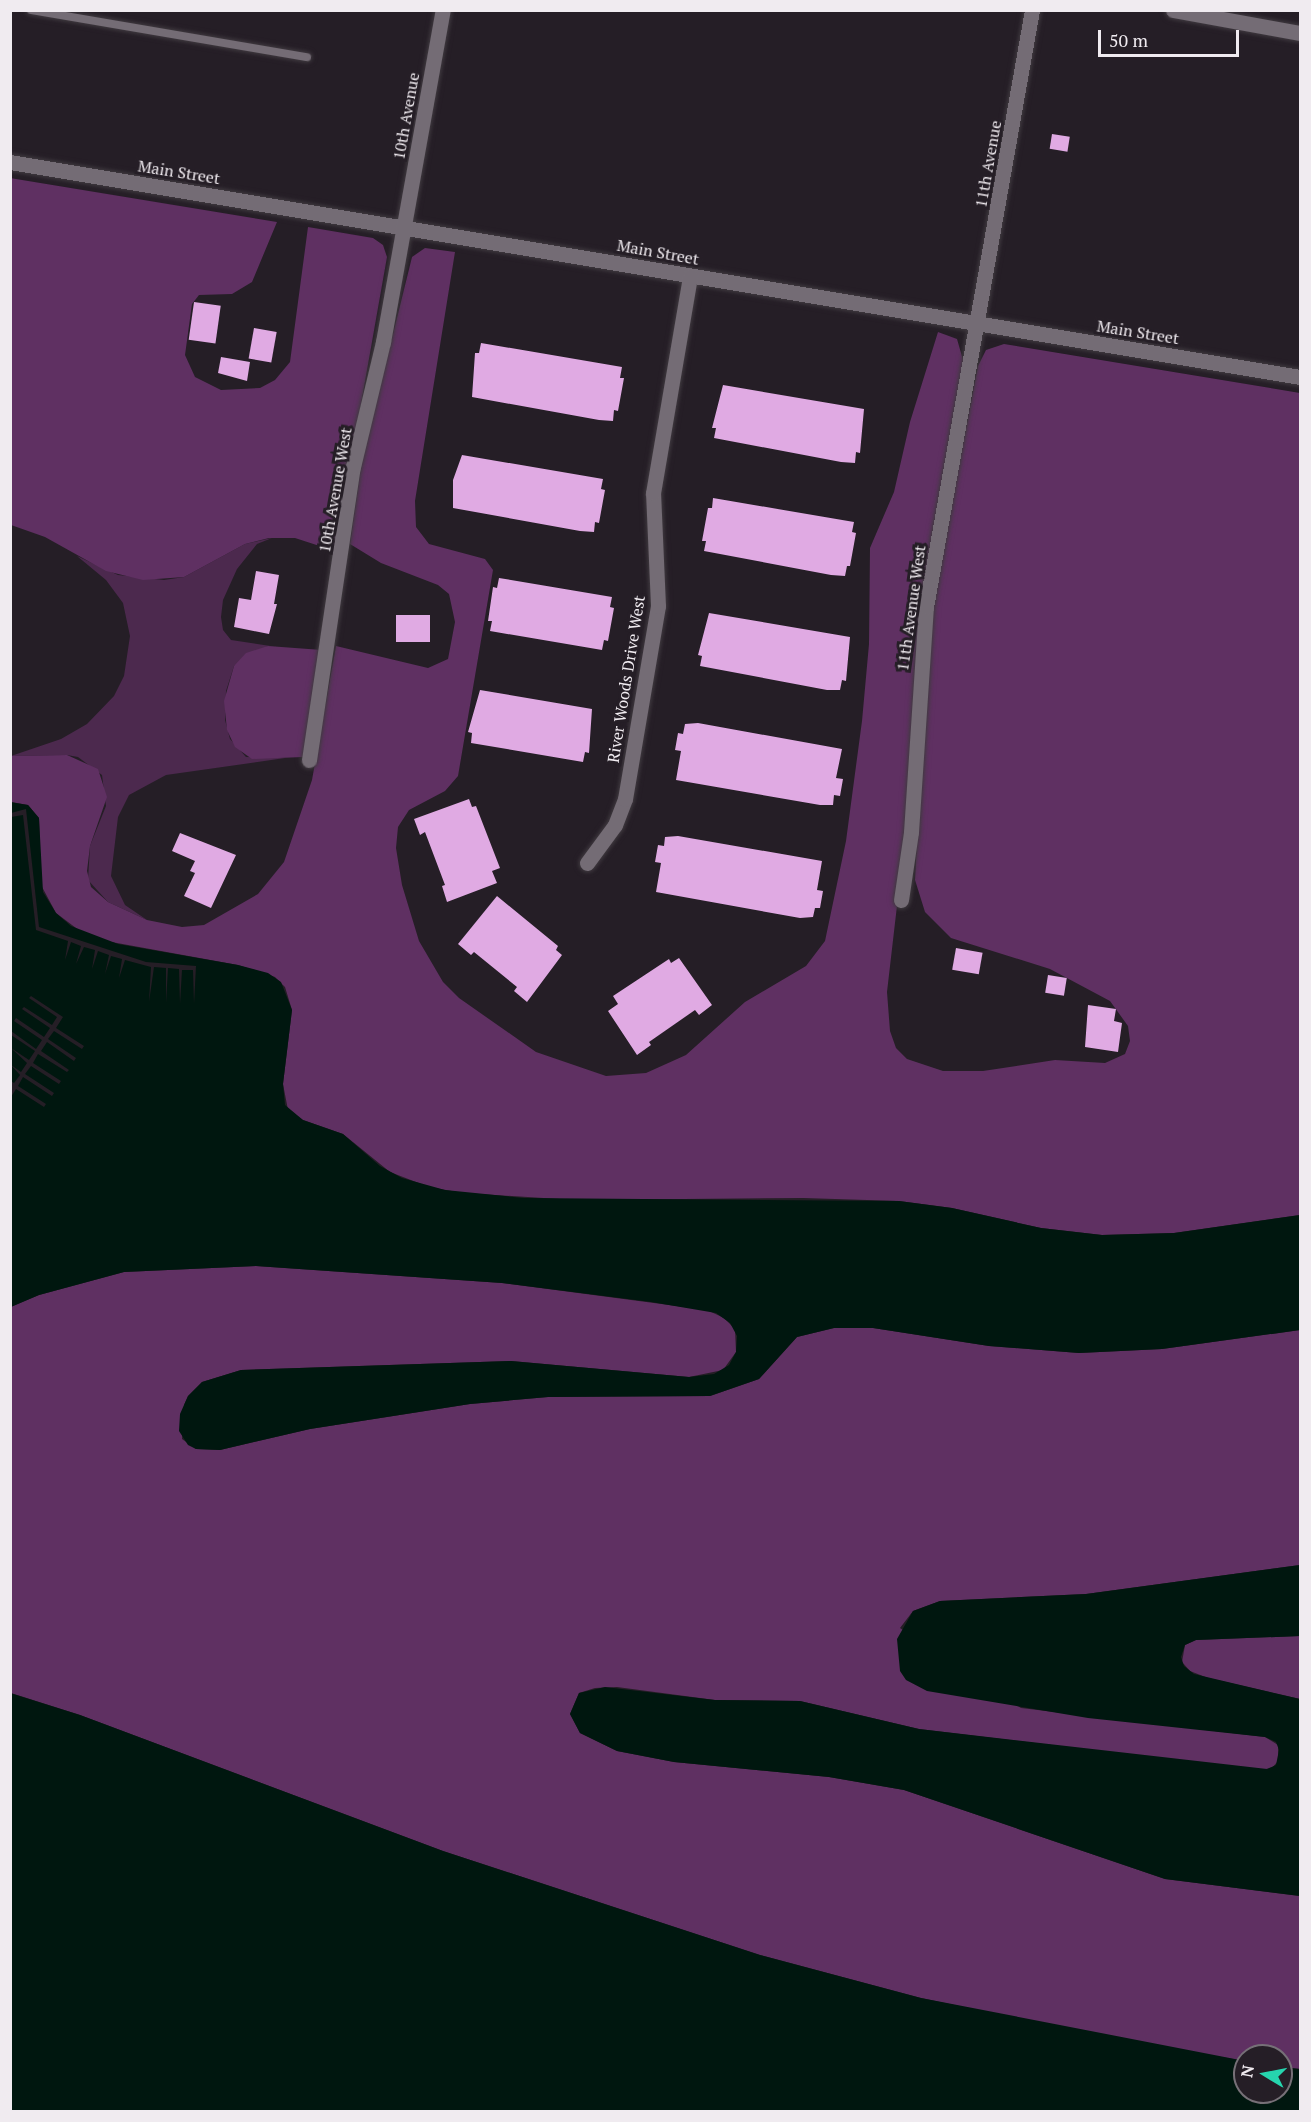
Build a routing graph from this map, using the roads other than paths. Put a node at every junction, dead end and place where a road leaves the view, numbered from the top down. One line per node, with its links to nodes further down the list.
1 (31, 10): 6 (lane)
2 (443, 10): 8 (street, 10th Avenue)
3 (1032, 10): 10 (street, 11th Avenue)
4 (1173, 10): 5 (street)
5 (1300, 33)
6 (307, 57)
7 (10, 162): 8 (street, Main Street)
8 (405, 228): 9 (street, Main Street); 12 (street, 10th Avenue West)
9 (690, 276): 10 (street, Main Street); 13 (street, River Woods Drive West)
10 (978, 323): 11 (street, Main Street); 14 (street, 11th Avenue West)
11 (1300, 377)
12 (309, 760)
13 (587, 863)
14 (901, 900)

